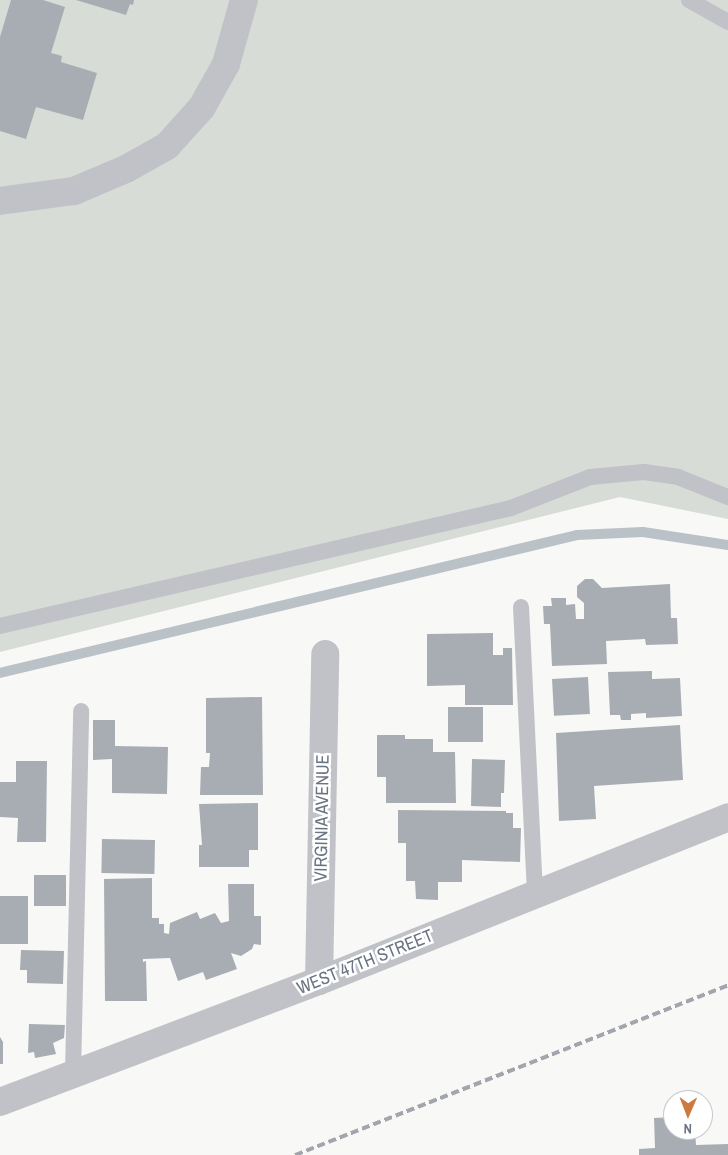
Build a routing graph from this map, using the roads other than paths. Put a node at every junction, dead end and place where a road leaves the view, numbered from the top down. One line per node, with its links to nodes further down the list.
1 (244, 0): 4 (street)
2 (689, 0): 3 (lane)
3 (728, 22)
4 (0, 201)
5 (728, 497): 7 (lane)
6 (521, 607): 11 (lane)
7 (0, 626)
8 (325, 654): 12 (street, VIRGINIA AVENUE)
9 (81, 711): 13 (lane)
10 (728, 817): 11 (street, WEST 47TH STREET)
11 (535, 895): 12 (street, WEST 47TH STREET)
12 (319, 981): 13 (street, WEST 47TH STREET)
13 (73, 1074): 14 (street, WEST 47TH STREET)
14 (0, 1102)

